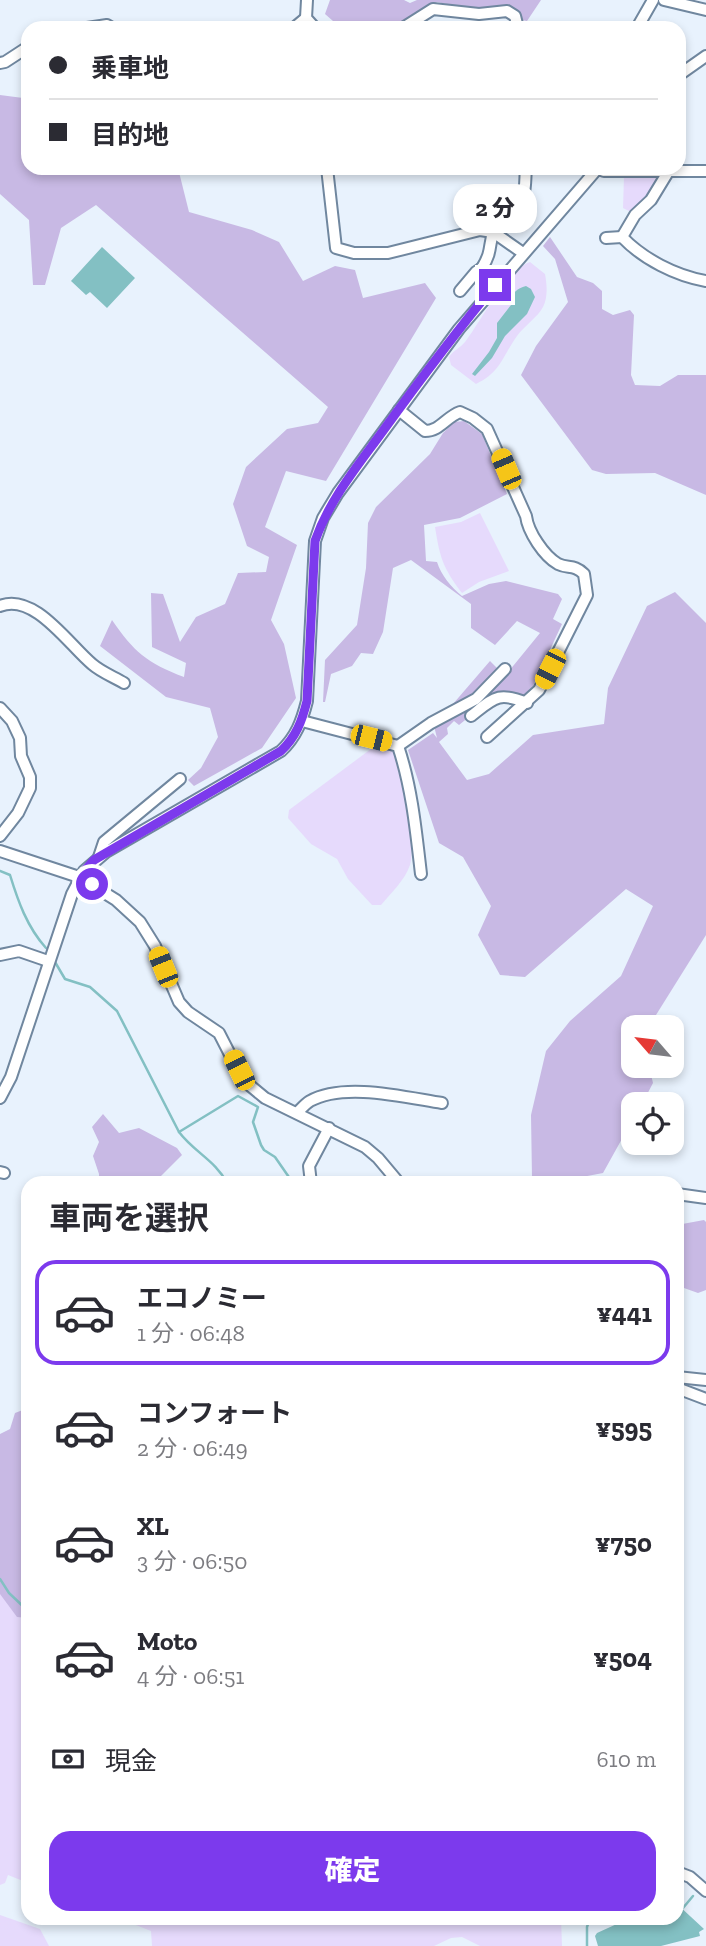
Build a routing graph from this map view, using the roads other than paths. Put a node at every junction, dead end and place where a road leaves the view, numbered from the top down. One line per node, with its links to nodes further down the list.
1 (307, 0): 5 (street)
2 (653, 0): 10 (street)
3 (664, 0): 4 (street)
4 (706, 10)
5 (306, 18): 6 (street); 7 (street)
6 (302, 21)
7 (309, 21)
8 (414, 21): 9 (street)
9 (516, 21)
10 (641, 21)
11 (21, 52): 13 (street)
12 (706, 56): 14 (street)
13 (0, 62)
14 (686, 70)
15 (706, 171): 16 (street)
16 (686, 172)
17 (328, 175): 21 (street)
18 (525, 175): 21 (street)
19 (591, 175): 24 (street)
20 (666, 175): 22 (street)
21 (493, 232): 24 (street); 25 (street)
22 (622, 237): 23 (street); 26 (street)
23 (606, 238)
24 (523, 253): 27 (street)
25 (482, 268): 27 (street); 28 (street)
26 (706, 281)
27 (495, 285): 29 (street)
28 (460, 291)
29 (399, 410): 33 (street); 36 (street)
30 (0, 606): 32 (street)
31 (505, 669): 38 (street)
32 (120, 679)
33 (527, 703): 35 (street); 37 (street)
34 (0, 708): 40 (street)
35 (471, 716)
36 (302, 721): 38 (street); 42 (street)
37 (487, 737)
38 (398, 746): 43 (street)
39 (180, 779): 42 (street)
40 (0, 836)
41 (0, 850): 44 (street)
42 (99, 856): 44 (street)
43 (421, 874)
44 (79, 877): 46 (street); 49 (street)
45 (0, 955): 46 (street)
46 (48, 961): 47 (street)
47 (0, 1098)
48 (442, 1103): 49 (street)
49 (297, 1113): 50 (street)
50 (328, 1128): 51 (street); 52 (street)
51 (310, 1176)
52 (393, 1176)
53 (684, 1195): 54 (street)
54 (706, 1198)
55 (684, 1378): 56 (street)
56 (706, 1380)
57 (684, 1391): 58 (street)
58 (706, 1399)
59 (684, 1876): 60 (street)
60 (706, 1891)

